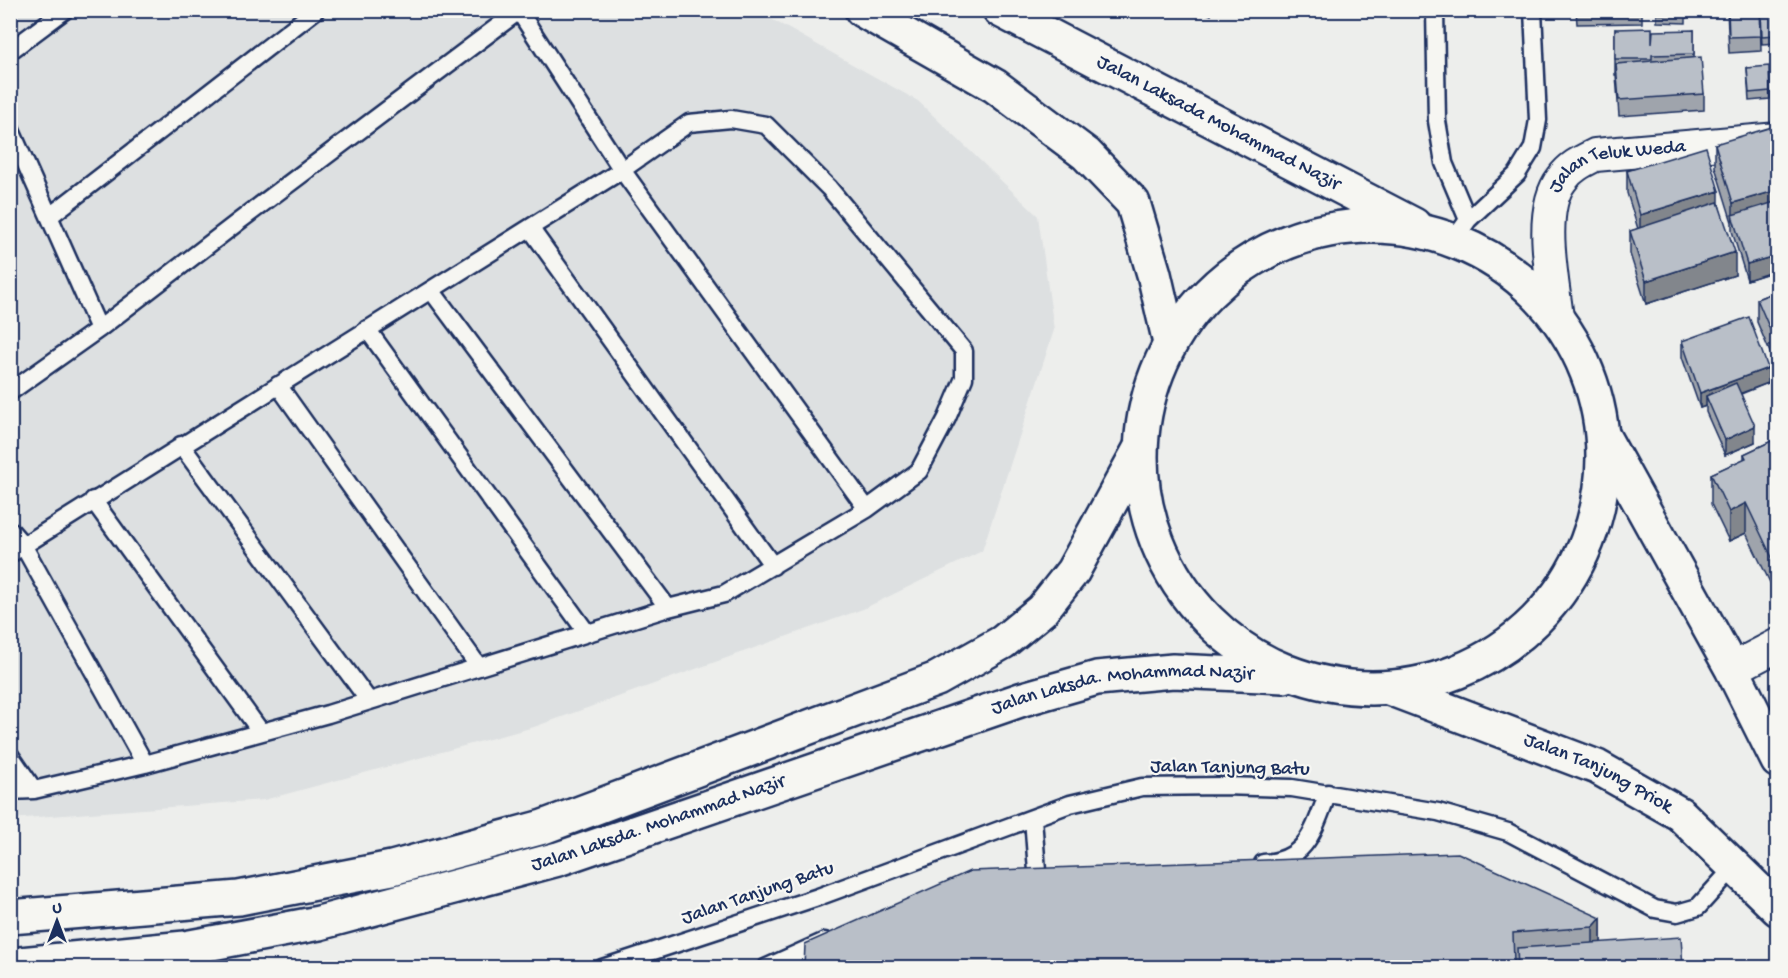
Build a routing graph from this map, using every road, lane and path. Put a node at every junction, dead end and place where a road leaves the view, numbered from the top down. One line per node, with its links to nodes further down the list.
1 (65, 10): 8 (lane)
2 (316, 10): 12 (lane)
3 (862, 10): 19 (main road)
4 (1000, 10): 14 (main road, Jalan Laksada Mohammad Nazir)
5 (1435, 10): 14 (lane)
6 (1533, 10): 14 (lane)
7 (520, 11): 11 (lane); 17 (lane)
8 (10, 51)
9 (10, 128): 12 (lane)
10 (1778, 139): 16 (street, Jalan Teluk Weda)
11 (622, 170): 13 (lane); 26 (lane); 26 (lane)
12 (50, 216): 17 (lane)
13 (530, 228): 15 (lane); 29 (lane)
14 (1453, 232): 16 (main road, Jalan Laksada Mohammad Nazir); 19 (main road)
15 (431, 290): 18 (lane); 30 (lane)
16 (1557, 318): 22 (main road, Jalan Laksada Mohammad Nazir)
17 (99, 330): 21 (lane)
18 (367, 330): 20 (lane); 31 (lane)
19 (1170, 343): 24 (main road)
20 (278, 385): 23 (lane); 33 (lane)
21 (10, 392)
22 (1603, 436): 34 (main road); 36 (main road)
23 (181, 445): 25 (lane); 37 (lane)
24 (1140, 449): 35 (main road); 50 (main road, Jalan Laksda. Mohammad Nazir)
25 (93, 500): 28 (lane); 38 (lane)
26 (867, 509): 29 (lane)
27 (10, 530): 28 (lane)
28 (17, 549): 41 (lane)
29 (773, 566): 30 (lane)
30 (668, 608): 31 (lane)
31 (588, 633): 33 (lane)
32 (1778, 645): 34 (street)
33 (479, 667): 37 (lane)
34 (1732, 669): 40 (main road)
35 (1301, 677): 36 (main road); 52 (main road, Jalan Laksda. Mohammad Nazir)
36 (1387, 687): 47 (main road, Jalan Tanjung Priok)
37 (369, 701): 38 (lane)
38 (261, 732): 41 (lane)
39 (10, 755): 42 (lane)
40 (1778, 761)
41 (145, 764): 42 (lane)
42 (33, 790): 43 (lane)
43 (10, 791)
44 (1328, 793): 45 (lane, Jalan Tanjung Batu); 46 (lane); 47 (lane, Jalan Tanjung Batu)
45 (1033, 818): 48 (lane); 53 (lane, Jalan Tanjung Batu)
46 (1249, 863)
47 (1736, 866): 49 (main road, Jalan Tanjung Priok)
48 (1020, 872)
49 (1778, 909)
50 (10, 917)
51 (840, 934): 54 (lane)
52 (10, 965)
53 (602, 968)
54 (765, 968)

